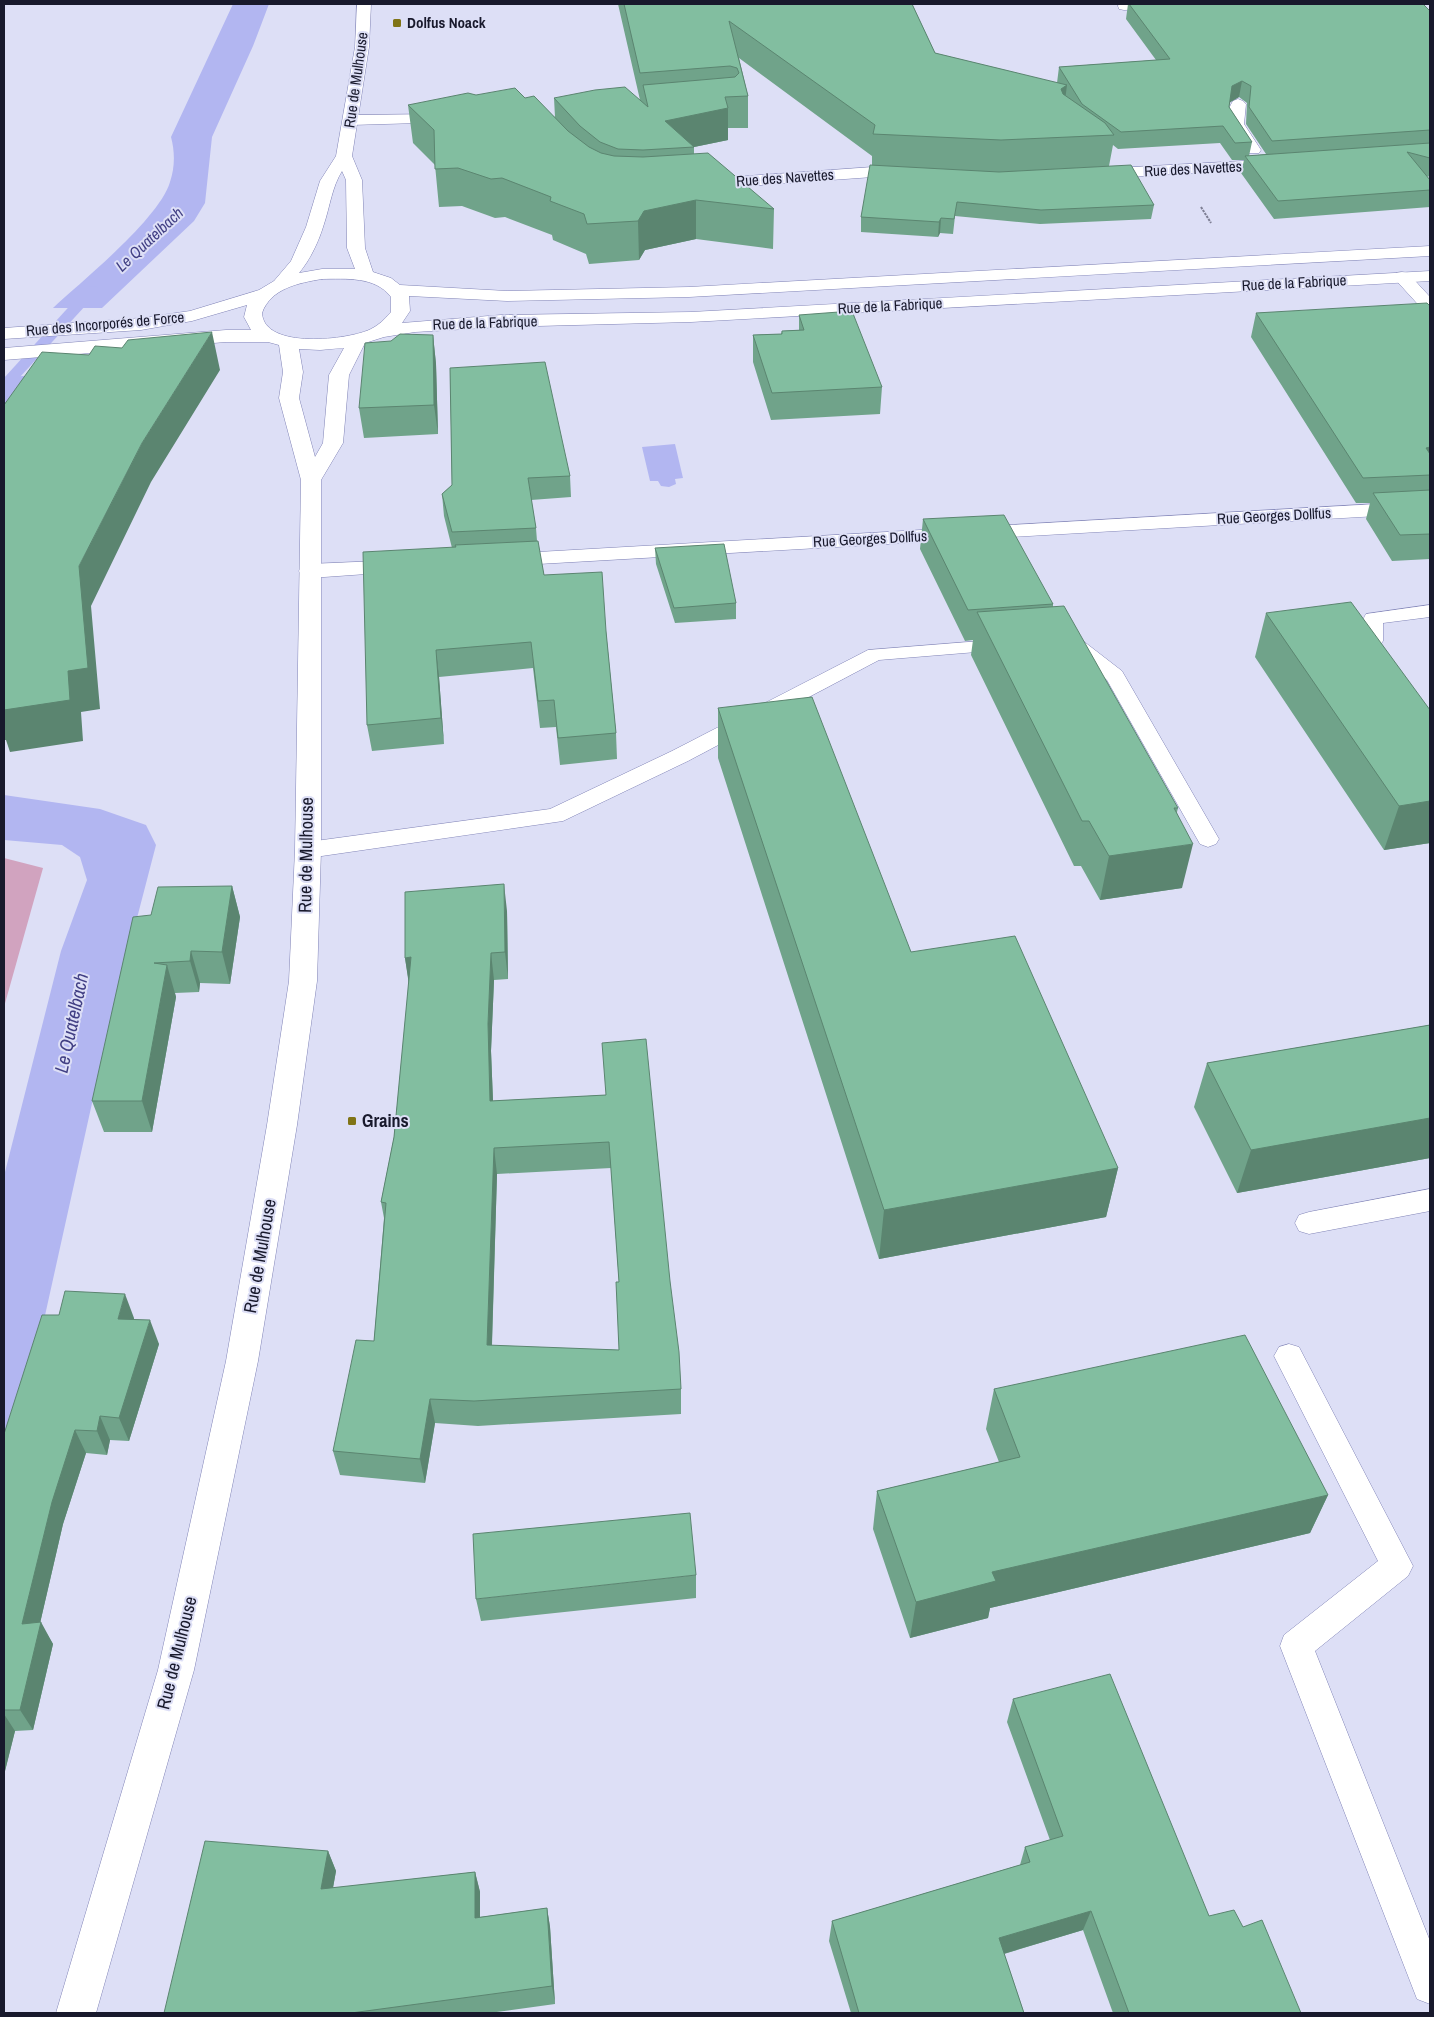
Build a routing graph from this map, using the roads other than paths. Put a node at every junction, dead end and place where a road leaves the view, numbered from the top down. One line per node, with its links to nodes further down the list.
1 (364, 4): 6 (main road, Rue de Mulhouse)
2 (1172, 4): 3 (lane)
3 (1124, 6)
4 (1238, 104): 10 (main road, Rue des Navettes)
5 (465, 119): 6 (main road)
6 (351, 120): 7 (main road, Rue de Mulhouse)
7 (344, 156): 17 (main road); 20 (main road, Rue de Mulhouse)
8 (1114, 158): 11 (main road, Rue des Navettes)
9 (1293, 163): 10 (main road, Rue des Navettes)
10 (1263, 165): 11 (main road, Rue des Navettes)
11 (1124, 172): 12 (main road, Rue des Navettes)
12 (1085, 174)
13 (921, 175): 14 (main road, Rue des Navettes)
14 (694, 185)
15 (1430, 251): 16 (main road, Rue de la Fabrique)
16 (1380, 254): 19 (main road); 21 (main road, Rue de la Fabrique)
17 (366, 276): 20 (main road, Rue des Incorporés de Force); 21 (main road, Rue des Incorporés de Force)
18 (1430, 276): 19 (main road, Rue de la Fabrique)
19 (1402, 277): 22 (main road); 23 (main road, Rue de la Fabrique)
20 (272, 290): 24 (main road, Rue des Incorporés de Force); 25 (main road, Rue de Mulhouse)
21 (396, 290): 23 (main road)
22 (1430, 307)
23 (378, 332): 26 (main road, Rue des Incorporés de Force)
24 (4, 333)
25 (279, 339): 26 (main road, Rue des Incorporés de Force); 27 (main road, Rue des Incorporés de Force); 28 (main road, Rue de Mulhouse)
26 (358, 340): 28 (main road)
27 (4, 354)
28 (311, 480): 32 (main road, Rue de Mulhouse)
29 (1430, 507): 30 (main road, Rue Georges Dollfus)
30 (488, 561)
31 (419, 565): 32 (main road)
32 (310, 571): 36 (main road, Rue de Mulhouse)
33 (1430, 611): 34 (lane)
34 (1373, 642)
35 (1208, 839): 36 (lane)
36 (308, 850): 41 (main road, Rue de Mulhouse)
37 (1430, 1200): 38 (lane)
38 (1309, 1223)
39 (1289, 1356): 40 (lane)
40 (1430, 1986)
41 (76, 2013)

